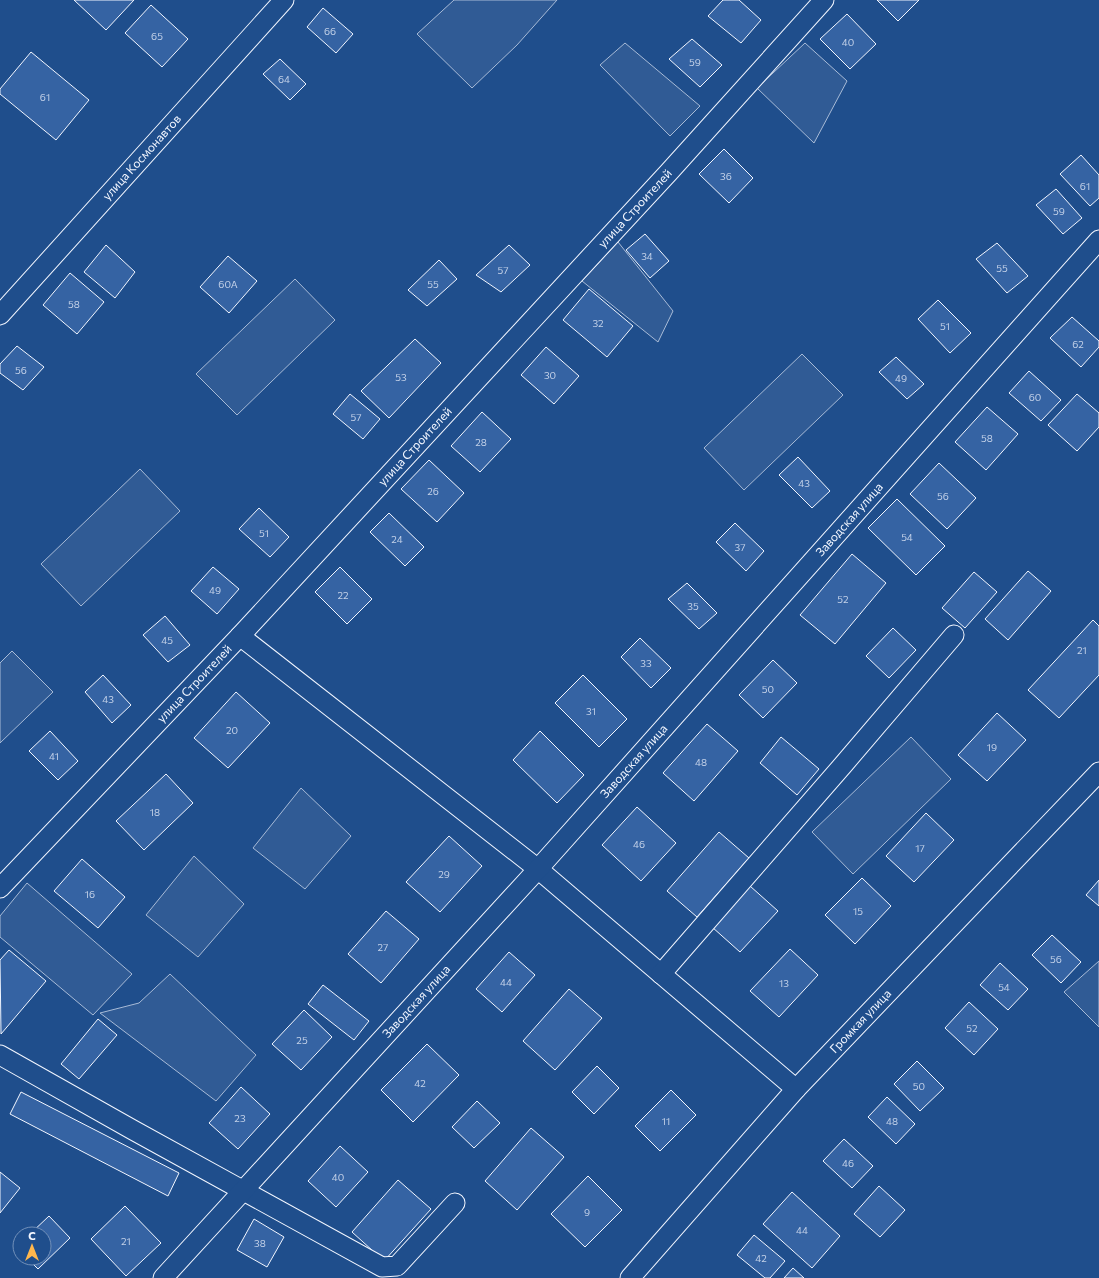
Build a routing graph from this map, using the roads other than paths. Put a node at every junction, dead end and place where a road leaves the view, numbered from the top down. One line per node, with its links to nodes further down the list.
1 (284, 0): 4 (street, улица Космонавтов)
2 (824, 0): 6 (street, улица Строителей)
3 (1099, 240): 8 (street, Заводская улица)
4 (0, 315)
5 (954, 635): 10 (street)
6 (240, 636): 8 (street); 9 (street, улица Строителей)
7 (1099, 772): 12 (street, Громкая улица)
8 (538, 869): 10 (street); 13 (street, Заводская улица)
9 (0, 888)
10 (662, 974): 12 (street)
11 (0, 1055): 13 (street)
12 (796, 1089): 16 (street, Громкая улица)
13 (243, 1190): 14 (street); 15 (street, Заводская улица)
14 (455, 1203)
15 (163, 1278)
16 (630, 1278)

